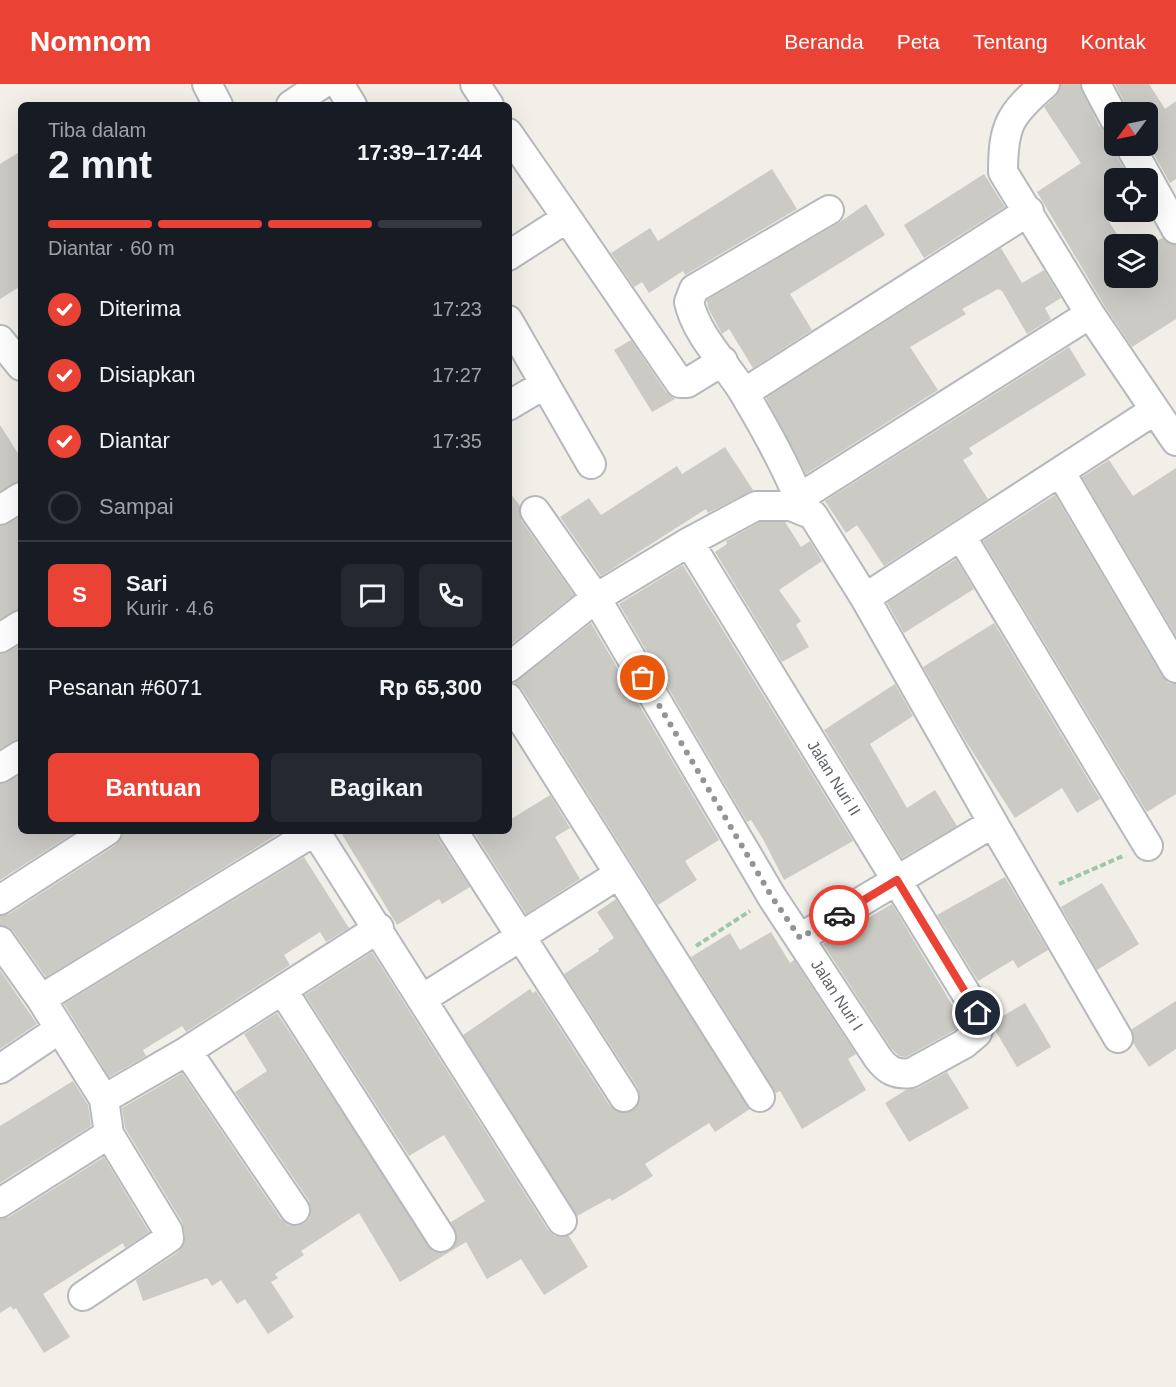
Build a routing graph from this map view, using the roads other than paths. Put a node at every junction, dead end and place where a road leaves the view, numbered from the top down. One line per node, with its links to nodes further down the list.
1 (207, 84): 7 (street)
2 (321, 84): 8 (street)
3 (339, 84): 9 (street)
4 (475, 84): 10 (street)
5 (1045, 84): 15 (street)
6 (1096, 84): 11 (street)
7 (216, 102)
8 (295, 102)
9 (350, 102)
10 (487, 102)
11 (1106, 102)
12 (512, 139): 16 (street)
13 (1135, 156): 17 (street)
14 (829, 210): 21 (street)
15 (1029, 211): 19 (street); 23 (street)
16 (567, 218): 18 (street); 21 (street)
17 (1176, 230)
18 (512, 253)
19 (1090, 314): 25 (street); 30 (street)
20 (512, 327): 22 (street)
21 (723, 362): 23 (street)
22 (545, 384): 24 (street); 27 (street)
23 (744, 393): 30 (street)
24 (512, 404)
25 (1155, 410): 26 (street); 28 (street)
26 (1176, 441)
27 (591, 464)
28 (1061, 473): 33 (street); 40 (street)
29 (18, 499): 31 (street)
30 (801, 503): 34 (street); 36 (street)
31 (0, 510)
32 (535, 511): 35 (street, Jalan Nuri I)
33 (961, 536): 36 (street); 49 (street)
34 (689, 542): 35 (street); 51 (street, Jalan Nuri II)
35 (596, 598): 39 (street); 55 (street, Jalan Nuri I)
36 (865, 598): 44 (street)
37 (18, 627): 38 (street)
38 (0, 638)
39 (512, 665)
40 (1176, 668)
41 (512, 704): 50 (street)
42 (18, 757): 43 (street)
43 (0, 768)
44 (993, 823): 51 (street); 62 (street)
45 (102, 834): 52 (street)
46 (310, 834): 58 (street)
47 (317, 834): 53 (street)
48 (455, 834): 54 (street)
49 (1148, 846)
50 (620, 874): 54 (street); 66 (street)
51 (897, 880): 55 (street); 60 (street, Jalan Nuri II)
52 (0, 900)
53 (379, 928): 57 (street); 59 (street)
54 (522, 937): 59 (street); 65 (street)
55 (800, 938): 60 (street, Jalan Nuri I)
56 (0, 940): 58 (street)
57 (283, 991): 63 (street); 72 (street)
58 (41, 999): 61 (street)
59 (422, 999): 71 (street)
60 (978, 1013)
61 (58, 1030): 64 (street); 67 (street)
62 (1118, 1038)
63 (187, 1052): 67 (street); 70 (street)
64 (0, 1069)
65 (624, 1097)
66 (760, 1097)
67 (104, 1099): 68 (street)
68 (109, 1134): 69 (street); 73 (street)
69 (0, 1203)
70 (295, 1210)
71 (562, 1221)
72 (441, 1237)
73 (83, 1296)

